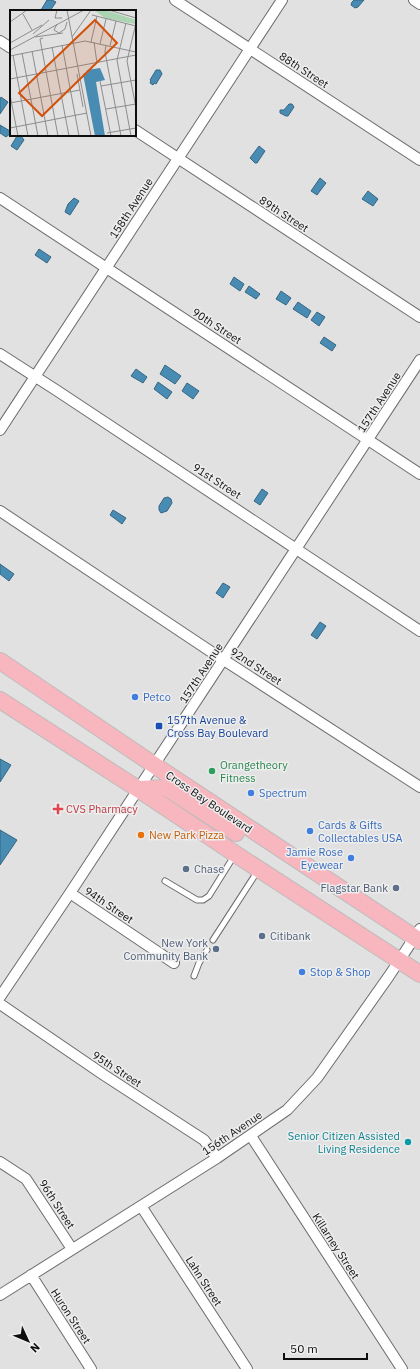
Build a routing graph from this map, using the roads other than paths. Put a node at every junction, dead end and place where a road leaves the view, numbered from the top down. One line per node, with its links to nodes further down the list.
1 (175, 0): 7 (street, 88th Street)
2 (282, 0): 7 (street, 158th Avenue)
3 (414, 0): 4 (street)
4 (420, 4)
5 (0, 41): 6 (street)
6 (10, 47)
7 (250, 49): 9 (street, 158th Avenue); 10 (street, 88th Street)
8 (136, 131): 9 (street, 89th Street)
9 (178, 158): 12 (street, 158th Avenue); 13 (street, 89th Street)
10 (420, 160)
11 (0, 198): 12 (street, 90th Street)
12 (106, 268): 16 (street, 158th Avenue); 18 (street, 90th Street)
13 (420, 317)
14 (0, 354): 16 (street, 91st Street)
15 (420, 360): 18 (street, 157th Avenue)
16 (35, 377): 17 (street, 158th Avenue); 21 (street, 91st Street)
17 (0, 430)
18 (368, 440): 19 (street, 90th Street); 21 (street, 157th Avenue)
19 (420, 474)
20 (0, 511): 23 (street, 92nd Street)
21 (297, 549): 22 (street, 91st Street); 23 (street, 157th Avenue)
22 (420, 630)
23 (224, 659): 26 (street, 157th Avenue); 27 (street, 92nd Street)
24 (0, 661): 26 (main road, Cross Bay Boulevard)
25 (0, 700): 28 (main road)
26 (154, 765): 28 (street, 157th Avenue); 30 (main road, Cross Bay Boulevard)
27 (420, 787)
28 (138, 789): 29 (main road); 30 (main road); 33 (street, 157th Avenue)
29 (236, 854): 31 (main road); 32 (lane)
30 (298, 861): 34 (main road, Cross Bay Boulevard)
31 (259, 869): 35 (lane); 37 (main road)
32 (165, 881)
33 (70, 893): 38 (street, 94th Street); 41 (street, 157th Avenue)
34 (418, 936): 37 (street, 156th Avenue)
35 (213, 940)
36 (207, 950): 40 (lane)
37 (400, 960): 39 (main road); 43 (street, 156th Avenue)
38 (174, 963)
39 (420, 974)
40 (194, 976)
41 (0, 997)
42 (0, 1004): 44 (street, 95th Street)
43 (251, 1136): 44 (street, 156th Avenue); 52 (street, Killarney Street)
44 (217, 1158): 46 (street, 156th Avenue)
45 (0, 1162): 47 (street, 96th Street)
46 (141, 1206): 47 (street, 156th Avenue); 51 (street, Lahn Street)
47 (72, 1249): 48 (street, 156th Avenue)
48 (31, 1275): 49 (street, 156th Avenue); 50 (street, Huron Street)
49 (0, 1295)
50 (92, 1369)
51 (247, 1369)
52 (402, 1369)

